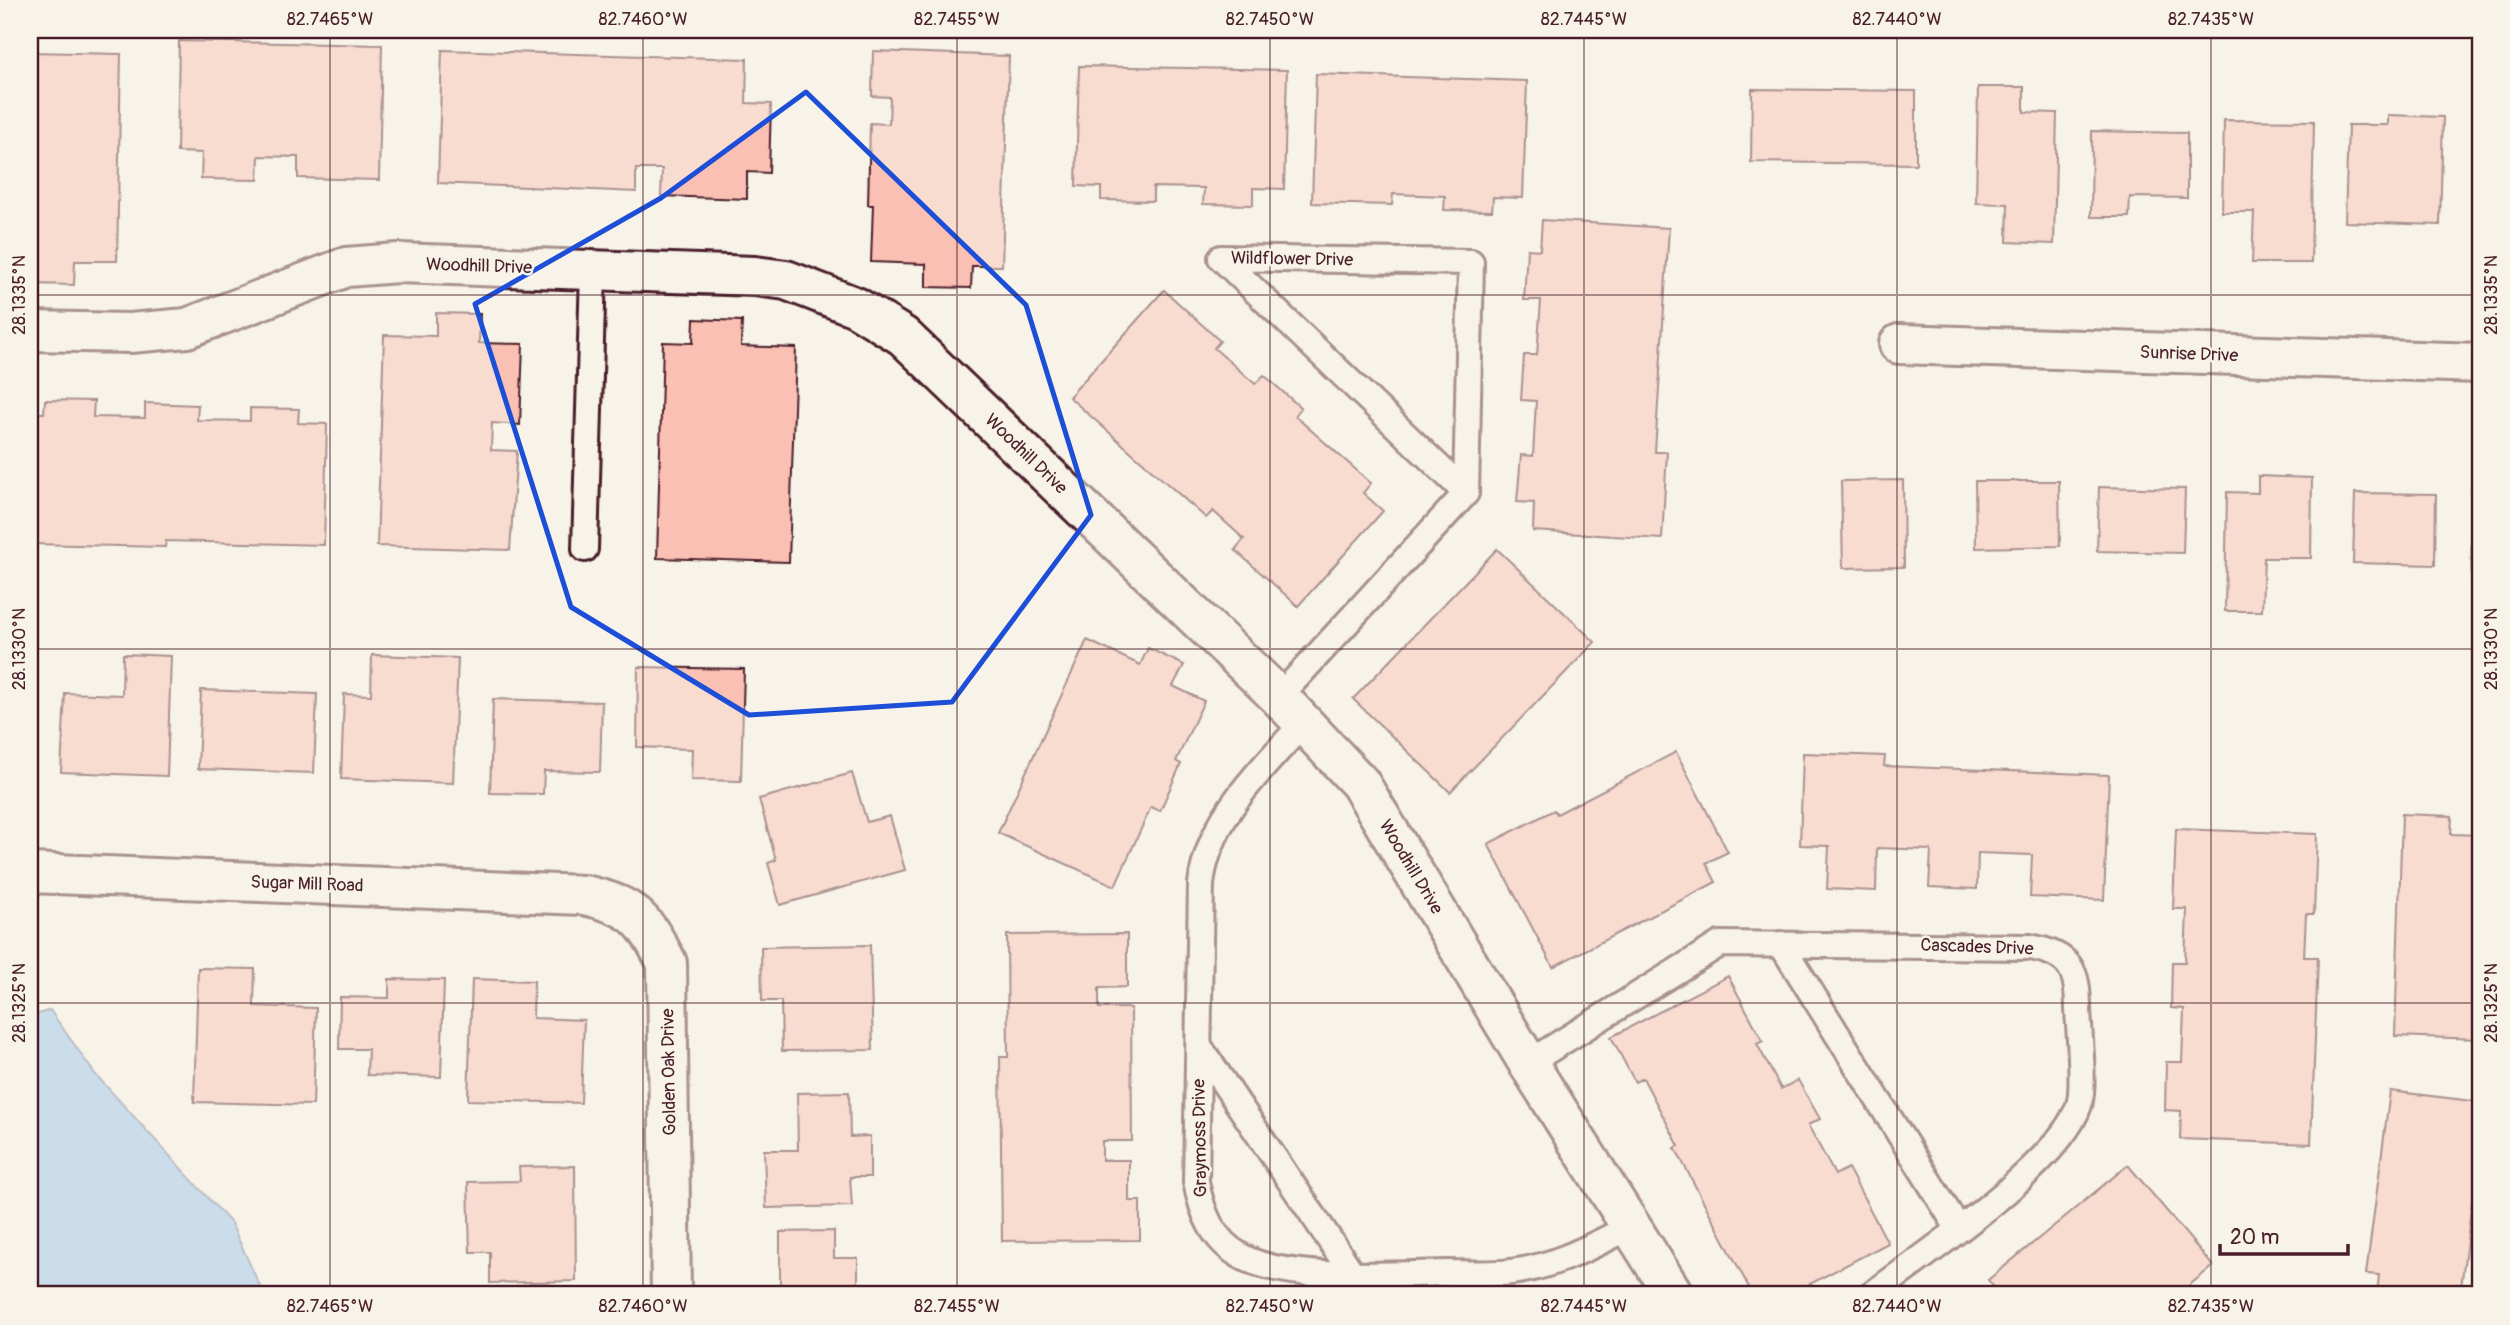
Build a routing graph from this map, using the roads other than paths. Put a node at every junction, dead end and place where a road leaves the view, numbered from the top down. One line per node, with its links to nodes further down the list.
1 (593, 271): 2 (street, Woodhill Drive); 6 (lane); 7 (street, Woodhill Drive)
2 (30, 331)
3 (1899, 344): 4 (street, Sunrise Drive)
4 (2480, 363)
5 (1466, 493): 5 (lane, Wildflower Drive); 7 (lane)
6 (585, 549)
7 (1291, 709): 11 (lane, Graymoss Drive); 12 (street, Woodhill Drive)
8 (30, 873): 9 (street, Sugar Mill Road)
9 (584, 895): 16 (street, Golden Oak Drive)
10 (1782, 944): 12 (lane, Cascades Drive); 14 (lane); 14 (lane, Cascades Drive)
11 (1199, 1046): 15 (lane); 15 (lane, Graymoss Drive)
12 (1528, 1063): 13 (street, Woodhill Drive)
13 (1630, 1227): 15 (lane, Graymoss Drive); 17 (street, Woodhill Drive)
14 (1958, 1228): 18 (lane, Cascades Drive)
15 (1352, 1273)
16 (671, 1295)
17 (1674, 1295)
18 (1871, 1295)

